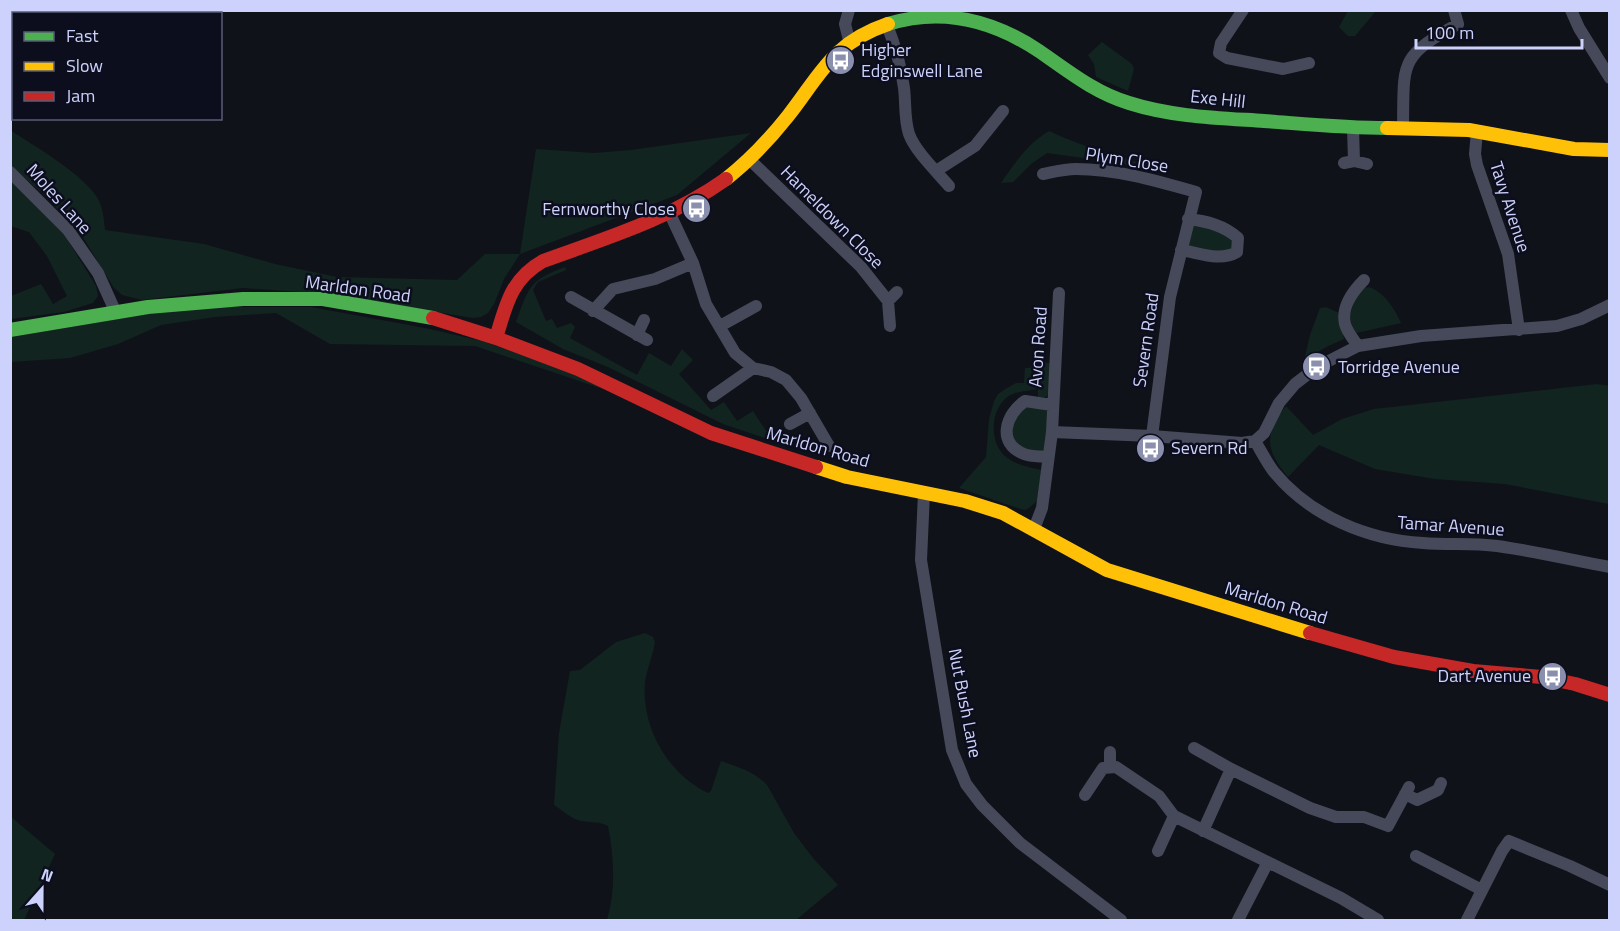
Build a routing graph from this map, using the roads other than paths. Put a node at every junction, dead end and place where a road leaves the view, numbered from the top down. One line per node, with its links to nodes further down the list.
1 (849, 10): 7 (street)
2 (1243, 10): 9 (street)
3 (1454, 10): 13 (street)
4 (1570, 10): 8 (street)
5 (962, 14): 6 (street, Exe Hill); 12 (street, Exe Hill)
6 (887, 25): 7 (street, Exe Hill); 19 (street)
7 (850, 44): 16 (street)
8 (1604, 56): 10 (street)
9 (1309, 63)
10 (1610, 78)
11 (1003, 111): 19 (street)
12 (1353, 128): 13 (street, Exe Hill); 17 (street)
13 (1403, 128): 14 (street, Exe Hill)
14 (1477, 131): 15 (street, Exe Hill); 38 (street, Tavy Avenue)
15 (1610, 150)
16 (750, 159): 23 (street); 36 (street, Hameldown Close)
17 (1367, 164)
18 (1049, 169): 22 (street, Plym Close)
19 (936, 171): 21 (street)
20 (10, 172): 33 (street, Moles Lane)
21 (949, 186)
22 (1196, 192): 24 (street, Severn Road)
23 (670, 214): 26 (street); 39 (street)
24 (1188, 219): 25 (street, Severn Road); 25 (street)
25 (1181, 250): 47 (street, Severn Road)
26 (693, 263): 32 (street); 35 (street)
27 (1364, 280): 40 (street)
28 (1059, 293): 43 (street, Avon Road)
29 (571, 297): 32 (street)
30 (1610, 305): 38 (street)
31 (756, 306): 35 (street)
32 (593, 311): 34 (street)
33 (116, 313): 37 (street, Marldon Road); 39 (street, Marldon Road)
34 (644, 320)
35 (720, 326): 41 (street)
36 (890, 326)
37 (10, 330)
38 (1519, 330): 40 (street)
39 (496, 338): 51 (street, Marldon Road)
40 (1358, 346): 48 (street)
41 (753, 368): 42 (street); 44 (street)
42 (713, 396)
43 (1052, 405): 46 (street, Avon Road); 50 (street, Avon Road)
44 (810, 413): 45 (street); 49 (street)
45 (790, 424)
46 (1052, 432): 47 (street); 50 (street, Avon Road)
47 (1152, 436): 48 (street)
48 (1255, 441): 53 (street, Tamar Avenue)
49 (829, 446)
50 (1048, 457): 52 (street, Avon Road)
51 (924, 493): 52 (street, Marldon Road); 68 (street, Nut Bush Lane)
52 (1034, 529): 54 (street, Marldon Road)
53 (1610, 567)
54 (1610, 695)
55 (1194, 748): 58 (street)
56 (1110, 752): 57 (street)
57 (1110, 767): 60 (street); 61 (street)
58 (1231, 769): 59 (street); 62 (street)
59 (1440, 783)
60 (1085, 795)
61 (1174, 816): 62 (street); 63 (street)
62 (1203, 831): 65 (street)
63 (1158, 850)
64 (1416, 856): 67 (street)
65 (1268, 862): 69 (street); 70 (street)
66 (1610, 885): 67 (street)
67 (1482, 890): 71 (street)
68 (1121, 921)
69 (1238, 921)
70 (1378, 921)
71 (1467, 921)

